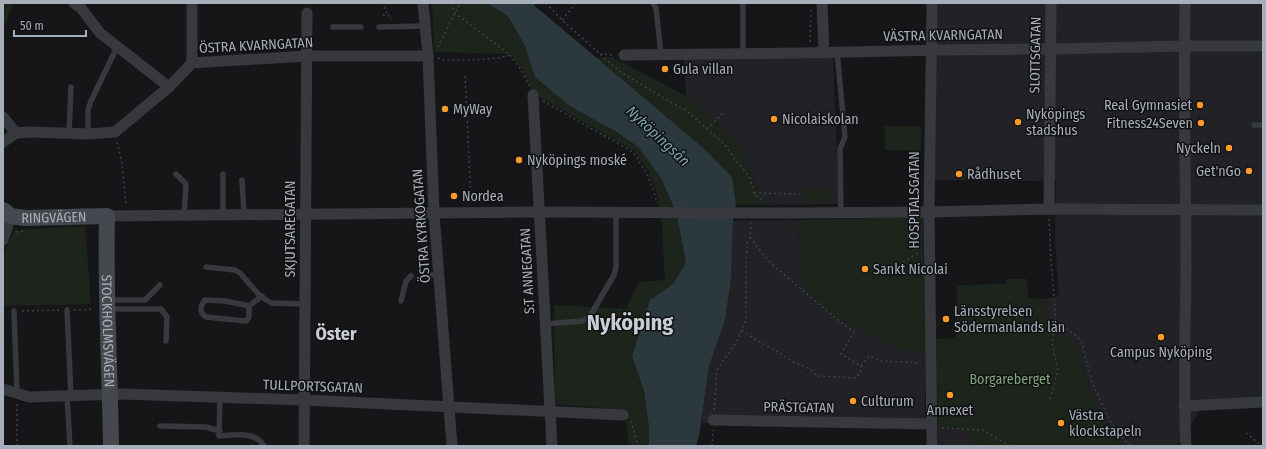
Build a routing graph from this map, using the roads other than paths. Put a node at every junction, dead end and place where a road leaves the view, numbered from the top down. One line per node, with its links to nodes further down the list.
1 (74, 3): 17 (street)
2 (192, 3): 27 (street)
3 (423, 3): 11 (street, ÖSTRA KYRKOGATAN)
4 (653, 3): 22 (lane)
5 (743, 3): 23 (lane)
6 (822, 3): 20 (street)
7 (932, 3): 19 (street, HOSPITALSGATAN)
8 (1051, 3): 18 (street, SLOTTSGATAN)
9 (1185, 3): 15 (street)
10 (306, 13): 25 (street, SKJUTSAREGATAN)
11 (425, 26): 13 (lane); 26 (street, ÖSTRA KYRKOGATAN)
12 (361, 27): 14 (lane)
13 (379, 27)
14 (333, 28)
15 (1184, 46): 16 (street, VÄSTRA KVARNGATAN); 18 (street, VÄSTRA KVARNGATAN); 42 (street)
16 (1263, 46)
17 (117, 47): 29 (street); 36 (lane)
18 (1051, 49): 19 (street, VÄSTRA KVARNGATAN); 41 (street, SLOTTSGATAN)
19 (930, 51): 21 (street, VÄSTRA KVARNGATAN); 47 (street, HOSPITALSGATAN)
20 (824, 52): 21 (street, VÄSTRA KVARNGATAN); 23 (street, VÄSTRA KVARNGATAN)
21 (837, 52): 46 (lane)
22 (661, 54): 23 (street, VÄSTRA KVARNGATAN); 24 (street, VÄSTRA KVARNGATAN)
23 (743, 54)
24 (624, 55)
25 (307, 56): 26 (street, ÖSTRA KVARNGATAN); 27 (street, ÖSTRA KVARNGATAN); 52 (street, SKJUTSAREGATAN)
26 (430, 56): 49 (street, ÖSTRA KYRKOGATAN)
27 (192, 63): 29 (street, ÖSTRA KVARNGATAN)
28 (71, 87): 35 (lane)
29 (169, 87): 36 (street, ÖSTRA KVARNGATAN)
30 (533, 95): 44 (street, S:T ANNEGATAN)
31 (3, 117): 34 (street)
32 (1263, 124): 33 (lane)
33 (1254, 125)
34 (16, 133): 35 (street); 37 (street)
35 (69, 133): 36 (street)
36 (88, 134)
37 (3, 142)
38 (176, 174): 53 (lane)
39 (223, 174): 50 (lane)
40 (242, 180): 51 (lane)
41 (1049, 209): 42 (street); 47 (street)
42 (1185, 210): 43 (street); 75 (street)
43 (1263, 210)
44 (539, 212): 45 (street); 49 (street); 66 (street, S:T ANNEGATAN)
45 (616, 212): 46 (street); 66 (lane)
46 (841, 212): 47 (street)
47 (929, 212): 80 (street, HOSPITALSGATAN)
48 (7, 213): 54 (street, RINGVÄGEN); 55 (street)
49 (434, 213): 52 (street); 76 (street, ÖSTRA KYRKOGATAN)
50 (223, 214): 51 (street); 53 (street)
51 (244, 214): 52 (street)
52 (304, 214): 61 (street, SKJUTSAREGATAN)
53 (184, 215): 54 (street)
54 (107, 216): 62 (street, STOCKHOLMSVÄGEN)
55 (3, 240)
56 (206, 267): 59 (lane)
57 (411, 276): 60 (lane)
58 (160, 285): 62 (lane)
59 (262, 296): 61 (lane); 63 (lane)
60 (401, 301)
61 (304, 304): 73 (street, SKJUTSAREGATAN)
62 (104, 306): 67 (lane); 70 (street, STOCKHOLMSVÄGEN)
63 (249, 306): 63 (lane)
64 (67, 310): 71 (lane)
65 (14, 311): 69 (lane)
66 (545, 324): 77 (street, S:T ANNEGATAN)
67 (166, 341)
68 (3, 389): 69 (street, TULLPORTSGATAN)
69 (18, 394): 71 (street, TULLPORTSGATAN)
70 (110, 394): 71 (street, TULLPORTSGATAN); 72 (street, TULLPORTSGATAN); 84 (street, STOCKHOLMSVÄGEN)
71 (69, 396): 83 (lane)
72 (220, 398): 73 (street, TULLPORTSGATAN); 82 (lane)
73 (304, 400): 76 (street, TULLPORTSGATAN); 86 (street, SKJUTSAREGATAN)
74 (1263, 402): 75 (street)
75 (1184, 406): 90 (street)
76 (450, 407): 77 (street, TULLPORTSGATAN); 87 (street, ÖSTRA KYRKOGATAN)
77 (549, 411): 78 (street, TULLPORTSGATAN); 88 (street, S:T ANNEGATAN)
78 (623, 415)
79 (713, 420): 80 (street, PRÄSTGATAN)
80 (931, 424): 89 (street, HOSPITALSGATAN)
81 (160, 426): 82 (lane)
82 (220, 431): 85 (lane)
83 (70, 446)
84 (111, 446)
85 (264, 446)
86 (304, 446)
87 (452, 446)
88 (552, 446)
89 (932, 446)
90 (1186, 446)

